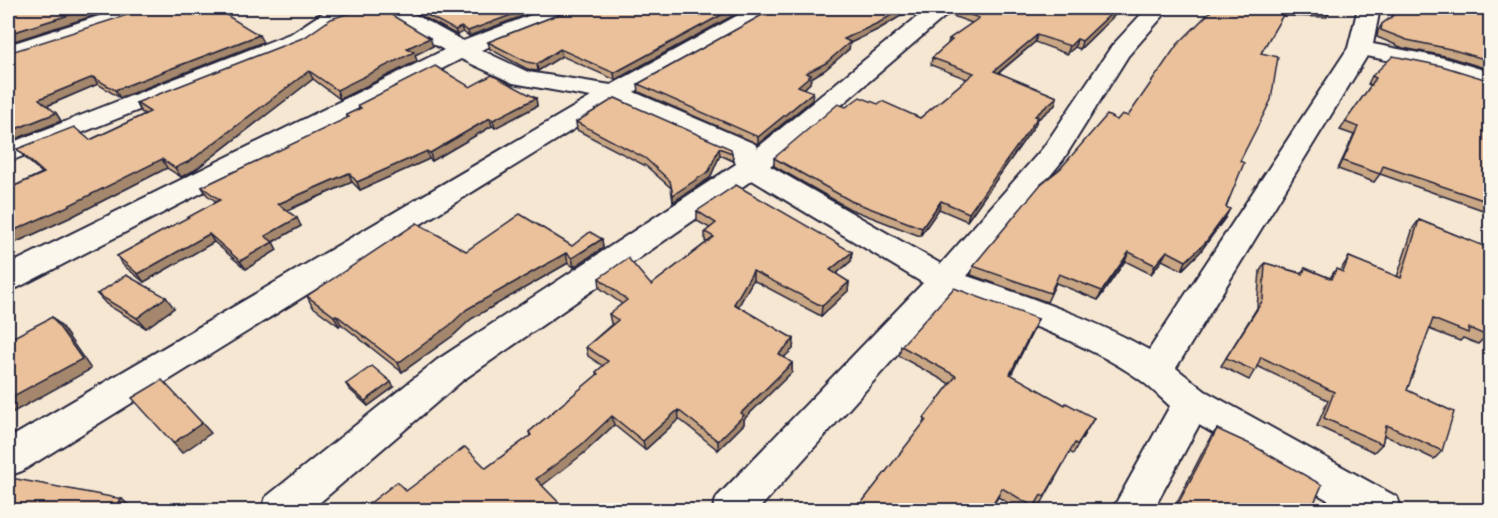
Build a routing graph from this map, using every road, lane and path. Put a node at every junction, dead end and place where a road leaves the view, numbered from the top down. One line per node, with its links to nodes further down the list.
1 (144, 8): 11 (street)
2 (344, 8): 14 (street)
3 (388, 8): 10 (street)
4 (567, 8): 10 (street)
5 (766, 8): 13 (street)
6 (941, 8): 15 (street)
7 (1159, 8): 17 (street)
8 (1369, 8): 9 (street)
9 (1360, 48): 12 (street); 18 (street)
10 (461, 50): 13 (street); 16 (street)
11 (8, 52)
12 (1491, 80)
13 (615, 93): 15 (street); 20 (street)
14 (8, 154)
15 (751, 167): 17 (street); 21 (street)
16 (8, 279)
17 (945, 281): 18 (street); 22 (street)
18 (1155, 371): 19 (street)
19 (1192, 402): 23 (street); 24 (street)
20 (8, 459)
21 (281, 510)
22 (732, 510)
23 (1132, 510)
24 (1382, 510)

